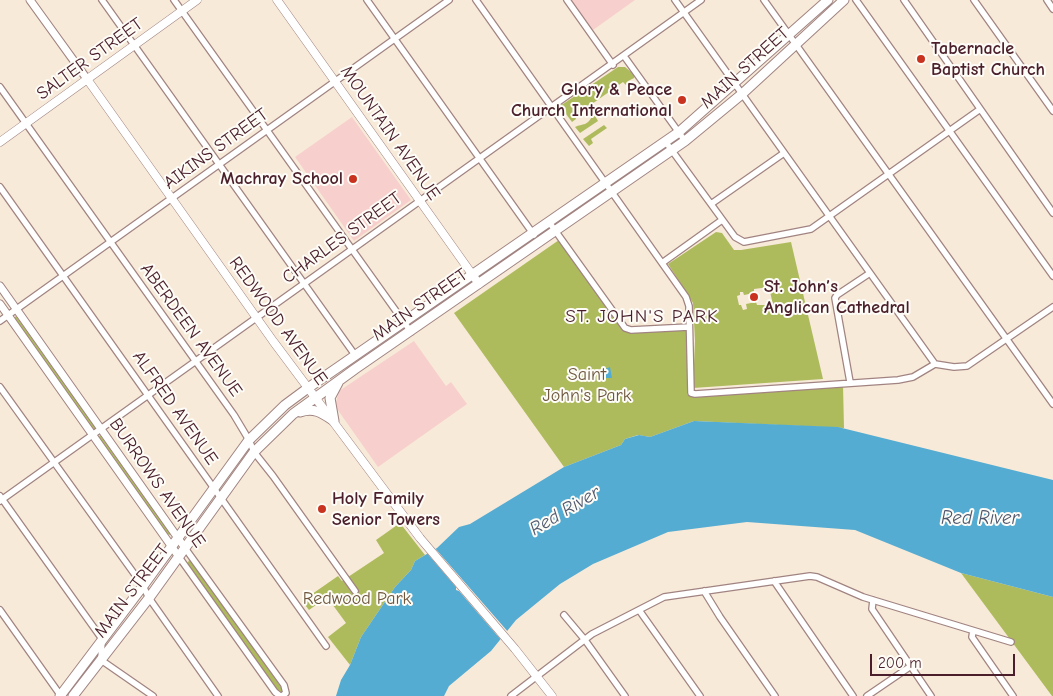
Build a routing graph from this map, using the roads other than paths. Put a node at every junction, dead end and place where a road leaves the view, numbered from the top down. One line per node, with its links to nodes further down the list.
1 (30, 0): 28 (street, REDWOOD AVENUE)
2 (102, 0): 25 (street)
3 (174, 0): 20 (street)
4 (197, 0): 20 (main road, SALTER STREET)
5 (277, 0): 29 (main road, MOUNTAIN AVENUE)
6 (367, 0): 23 (street)
7 (449, 0): 23 (street, AIKINS STREET)
8 (476, 0): 33 (street)
9 (566, 0): 27 (street)
10 (675, 0): 21 (street)
11 (702, 0): 21 (street, CHARLES STREET)
12 (764, 0): 22 (street)
13 (828, 0): 22 (main road, MAIN STREET)
14 (844, 0): 24 (main road, MAIN STREET)
15 (856, 0): 38 (street)
16 (904, 0): 34 (street)
17 (974, 0): 35 (street)
18 (1046, 0): 19 (street)
19 (1053, 9)
20 (182, 11): 25 (main road, SALTER STREET); 37 (street)
21 (684, 13): 26 (street, CHARLES STREET); 30 (street)
22 (789, 34): 24 (street); 30 (main road, MAIN STREET)
23 (396, 40): 29 (street, AIKINS STREET); 45 (street)
24 (797, 44): 32 (main road, MAIN STREET); 47 (street)
25 (134, 45): 28 (main road, SALTER STREET); 46 (street)
26 (624, 56): 27 (street, CHARLES STREET); 39 (street)
27 (613, 65): 33 (street, CHARLES STREET)
28 (87, 79): 36 (main road, SALTER STREET); 51 (main road, REDWOOD AVENUE)
29 (335, 82): 37 (street, AIKINS STREET); 52 (main road, MOUNTAIN AVENUE)
30 (734, 84): 32 (street); 39 (main road, MAIN STREET)
31 (0, 87): 36 (street, ABERDEEN AVENUE)
32 (742, 94): 41 (main road, MAIN STREET); 44 (street)
33 (552, 107): 45 (street, CHARLES STREET); 48 (street)
34 (979, 110): 38 (street); 54 (street)
35 (1053, 111)
36 (26, 123): 42 (main road, SALTER STREET); 60 (street, ABERDEEN AVENUE)
37 (267, 131): 46 (street, AIKINS STREET); 62 (street)
38 (949, 131): 47 (street); 67 (street)
39 (678, 132): 40 (main road, MAIN STREET); 41 (street)
40 (665, 141): 43 (street); 48 (main road, MAIN STREET)
41 (685, 141): 43 (main road, MAIN STREET)
42 (0, 142)
43 (672, 151): 50 (main road, MAIN STREET); 53 (street)
44 (784, 153): 53 (street); 55 (street)
45 (480, 159): 52 (street, CHARLES STREET); 59 (street)
46 (220, 165): 51 (street, AIKINS STREET); 68 (street)
47 (889, 174): 55 (street); 80 (street)
48 (606, 182): 50 (street); 57 (main road, MAIN STREET)
49 (0, 187): 66 (street, ALFRED AVENUE)
50 (612, 192): 58 (main road, MAIN STREET); 63 (street)
51 (172, 199): 60 (street, AIKINS STREET); 75 (main road, REDWOOD AVENUE)
52 (420, 201): 62 (street, CHARLES STREET); 65 (main road, MOUNTAIN AVENUE)
53 (711, 204): 56 (street)
54 (1053, 214)
55 (829, 217): 56 (street); 64 (street)
56 (722, 220): 63 (street)
57 (549, 222): 58 (street); 59 (main road, MAIN STREET)
58 (556, 232): 61 (main road, MAIN STREET); 78 (street)
59 (533, 233): 61 (street); 65 (main road, MAIN STREET)
60 (110, 242): 66 (street, AIKINS STREET); 82 (street, ABERDEEN AVENUE)
61 (540, 242): 69 (main road, MAIN STREET)
62 (352, 250): 68 (street, CHARLES STREET); 77 (street)
63 (662, 263): 78 (street)
64 (870, 273): 83 (street); 85 (street)
65 (472, 275): 69 (main road, MOUNTAIN AVENUE); 77 (main road, MAIN STREET)
66 (63, 276): 73 (street, AIKINS STREET); 88 (street, ALFRED AVENUE)
67 (1053, 276)
68 (304, 284): 75 (street, CHARLES STREET); 81 (street)
69 (479, 284): 79 (main road, MAIN STREET)
70 (0, 286): 73 (street, BURROWS AVENUE)
71 (0, 304): 74 (street, BURROWS AVENUE)
72 (1053, 307): 80 (street)
73 (16, 309): 74 (street, AIKINS STREET); 93 (street, BURROWS AVENUE)
74 (8, 315): 76 (street, AIKINS STREET); 94 (street, BURROWS AVENUE)
75 (256, 318): 82 (street, CHARLES STREET); 87 (main road, REDWOOD AVENUE)
76 (0, 321)
77 (403, 323): 79 (street); 81 (main road, MAIN STREET)
78 (689, 326): 85 (street)
79 (411, 332): 84 (main road, MAIN STREET)
80 (1007, 339): 83 (street); 90 (street)
81 (355, 355): 87 (main road, MAIN STREET)
82 (196, 361): 88 (street, CHARLES STREET); 95 (street, ABERDEEN AVENUE)
83 (935, 364): 85 (street)
84 (339, 380): 89 (main road, MAIN STREET); 92 (main road)
85 (850, 382)
86 (0, 387): 97 (street)
87 (308, 388): 89 (main road, REDWOOD AVENUE); 95 (main road, MAIN STREET)
88 (148, 395): 93 (street, CHARLES STREET); 98 (street, ALFRED AVENUE)
89 (316, 398): 91 (main road, MAIN STREET); 92 (main road, REDWOOD AVENUE)
90 (1053, 404)
91 (293, 414): 92 (main road); 96 (main road, MAIN STREET)
92 (334, 421): 121 (main road, REDWOOD AVENUE)
93 (101, 428): 94 (street, CHARLES STREET); 101 (street, BURROWS AVENUE)
94 (92, 434): 97 (street, CHARLES STREET); 102 (street, BURROWS AVENUE)
95 (249, 440): 96 (street, ABERDEEN AVENUE); 98 (main road, MAIN STREET)
96 (254, 452): 100 (main road, MAIN STREET); 107 (street, ABERDEEN AVENUE)
97 (54, 462): 99 (street, CHARLES STREET); 106 (street)
98 (213, 488): 100 (street, ALFRED AVENUE); 101 (main road, MAIN STREET)
99 (1, 499): 115 (street)
100 (221, 499): 103 (main road, MAIN STREET); 118 (street, ALFRED AVENUE)
101 (178, 537): 102 (main road, MAIN STREET); 103 (street, BURROWS AVENUE)
102 (172, 546): 104 (street, BURROWS AVENUE); 106 (main road, MAIN STREET)
103 (185, 548): 104 (main road, MAIN STREET); 126 (street, BURROWS AVENUE)
104 (179, 556): 109 (main road, MAIN STREET); 126 (street, BURROWS AVENUE)
105 (774, 582): 108 (street); 110 (street); 132 (street)
106 (143, 586): 109 (street); 115 (main road, MAIN STREET)
107 (355, 591)
108 (704, 591): 112 (street); 131 (street)
109 (149, 598): 119 (main road, MAIN STREET); 125 (street)
110 (873, 600): 114 (street); 120 (street)
111 (0, 610): 122 (street)
112 (639, 610): 116 (street); 130 (street)
113 (564, 615): 116 (street)
114 (973, 631): 117 (street); 135 (street)
115 (102, 639): 119 (street); 122 (main road, MAIN STREET)
116 (585, 640): 121 (street); 129 (street)
117 (1011, 642)
118 (326, 646)
119 (101, 660): 123 (main road, MAIN STREET); 124 (street)
120 (911, 666): 133 (street); 134 (street)
121 (538, 676): 127 (street); 128 (main road, REDWOOD AVENUE)
122 (60, 696)
123 (74, 696)
124 (152, 696)
125 (218, 696)
126 (281, 696)
127 (511, 696)
128 (552, 696)
129 (624, 696)
130 (700, 696)
131 (775, 696)
132 (853, 696)
133 (867, 696)
134 (931, 696)
135 (1013, 696)

